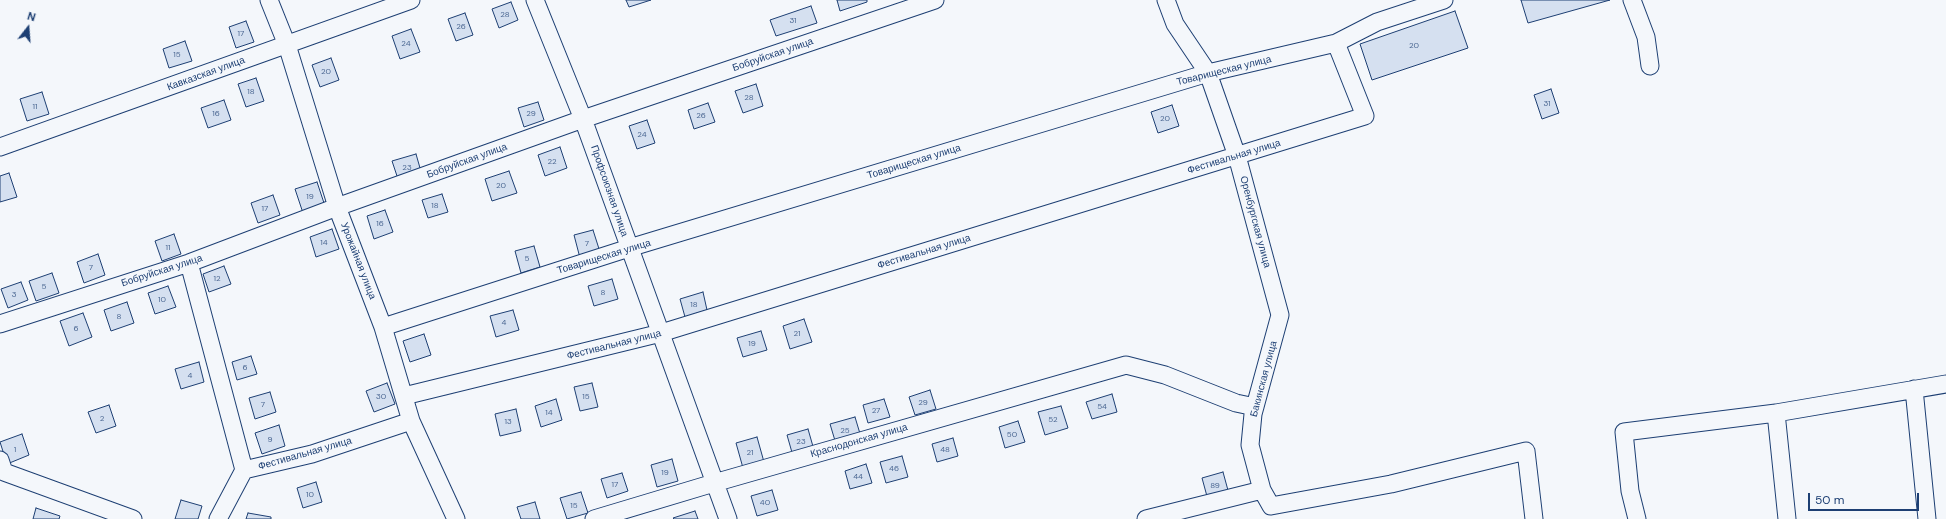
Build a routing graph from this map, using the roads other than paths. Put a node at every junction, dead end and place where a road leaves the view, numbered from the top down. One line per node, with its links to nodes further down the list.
1 (269, 0): 9 (street, Урожайная улица)
2 (411, 0): 9 (street, Кавказская улица)
3 (536, 0): 12 (street, Профсоюзная улица)
4 (935, 0): 12 (street, Бобруйская улица)
5 (1166, 0): 11 (street, Оренбургская улица)
6 (1444, 0): 8 (street, Товарищеская улица)
7 (1632, 0): 10 (street)
8 (1336, 44): 11 (street, Товарищеская улица); 14 (street, Фестивальная улица)
9 (287, 45): 13 (street, Кавказская улица); 15 (street, Урожайная улица)
10 (1650, 66)
11 (1208, 73): 14 (street, Оренбургская улица); 16 (street, Товарищеская улица)
12 (583, 119): 15 (street, Бобруйская улица); 16 (street, Профсоюзная улица)
13 (0, 147)
14 (1237, 156): 18 (street, Оренбургская улица); 21 (street, Фестивальная улица)
15 (337, 207): 17 (street, Бобруйская улица); 20 (street, Урожайная улица)
16 (629, 248): 20 (street, Товарищеская улица); 21 (street, Профсоюзная улица)
17 (189, 263): 19 (street, Бобруйская улица); 29 (street)
18 (1280, 315): 25 (street, Бакинская улица)
19 (0, 324)
20 (383, 327): 24 (street, Урожайная улица)
21 (661, 334): 24 (street, Фестивальная улица); 30 (street, Профсоюзная улица)
22 (1946, 384): 23 (street)
23 (1914, 389): 26 (street); 41 (street)
24 (404, 396): 27 (street, Урожайная улица)
25 (1254, 407): 30 (street, Краснодонская улица); 31 (street, Бакинская улица)
26 (1776, 413): 39 (street); 40 (street)
27 (411, 421): 29 (street, Фестивальная улица); 34 (street, Урожайная улица)
28 (0, 460): 32 (street)
29 (244, 470): 33 (street)
30 (714, 483): 35 (street, Краснодонская улица); 36 (street, Профсоюзная улица)
31 (1262, 490): 37 (street); 38 (street, Бакинская улица)
32 (132, 519)
33 (218, 519)
34 (456, 519)
35 (594, 519)
36 (728, 519)
37 (1146, 519)
38 (1534, 519)
39 (1637, 519)
40 (1787, 519)
41 (1927, 519)

